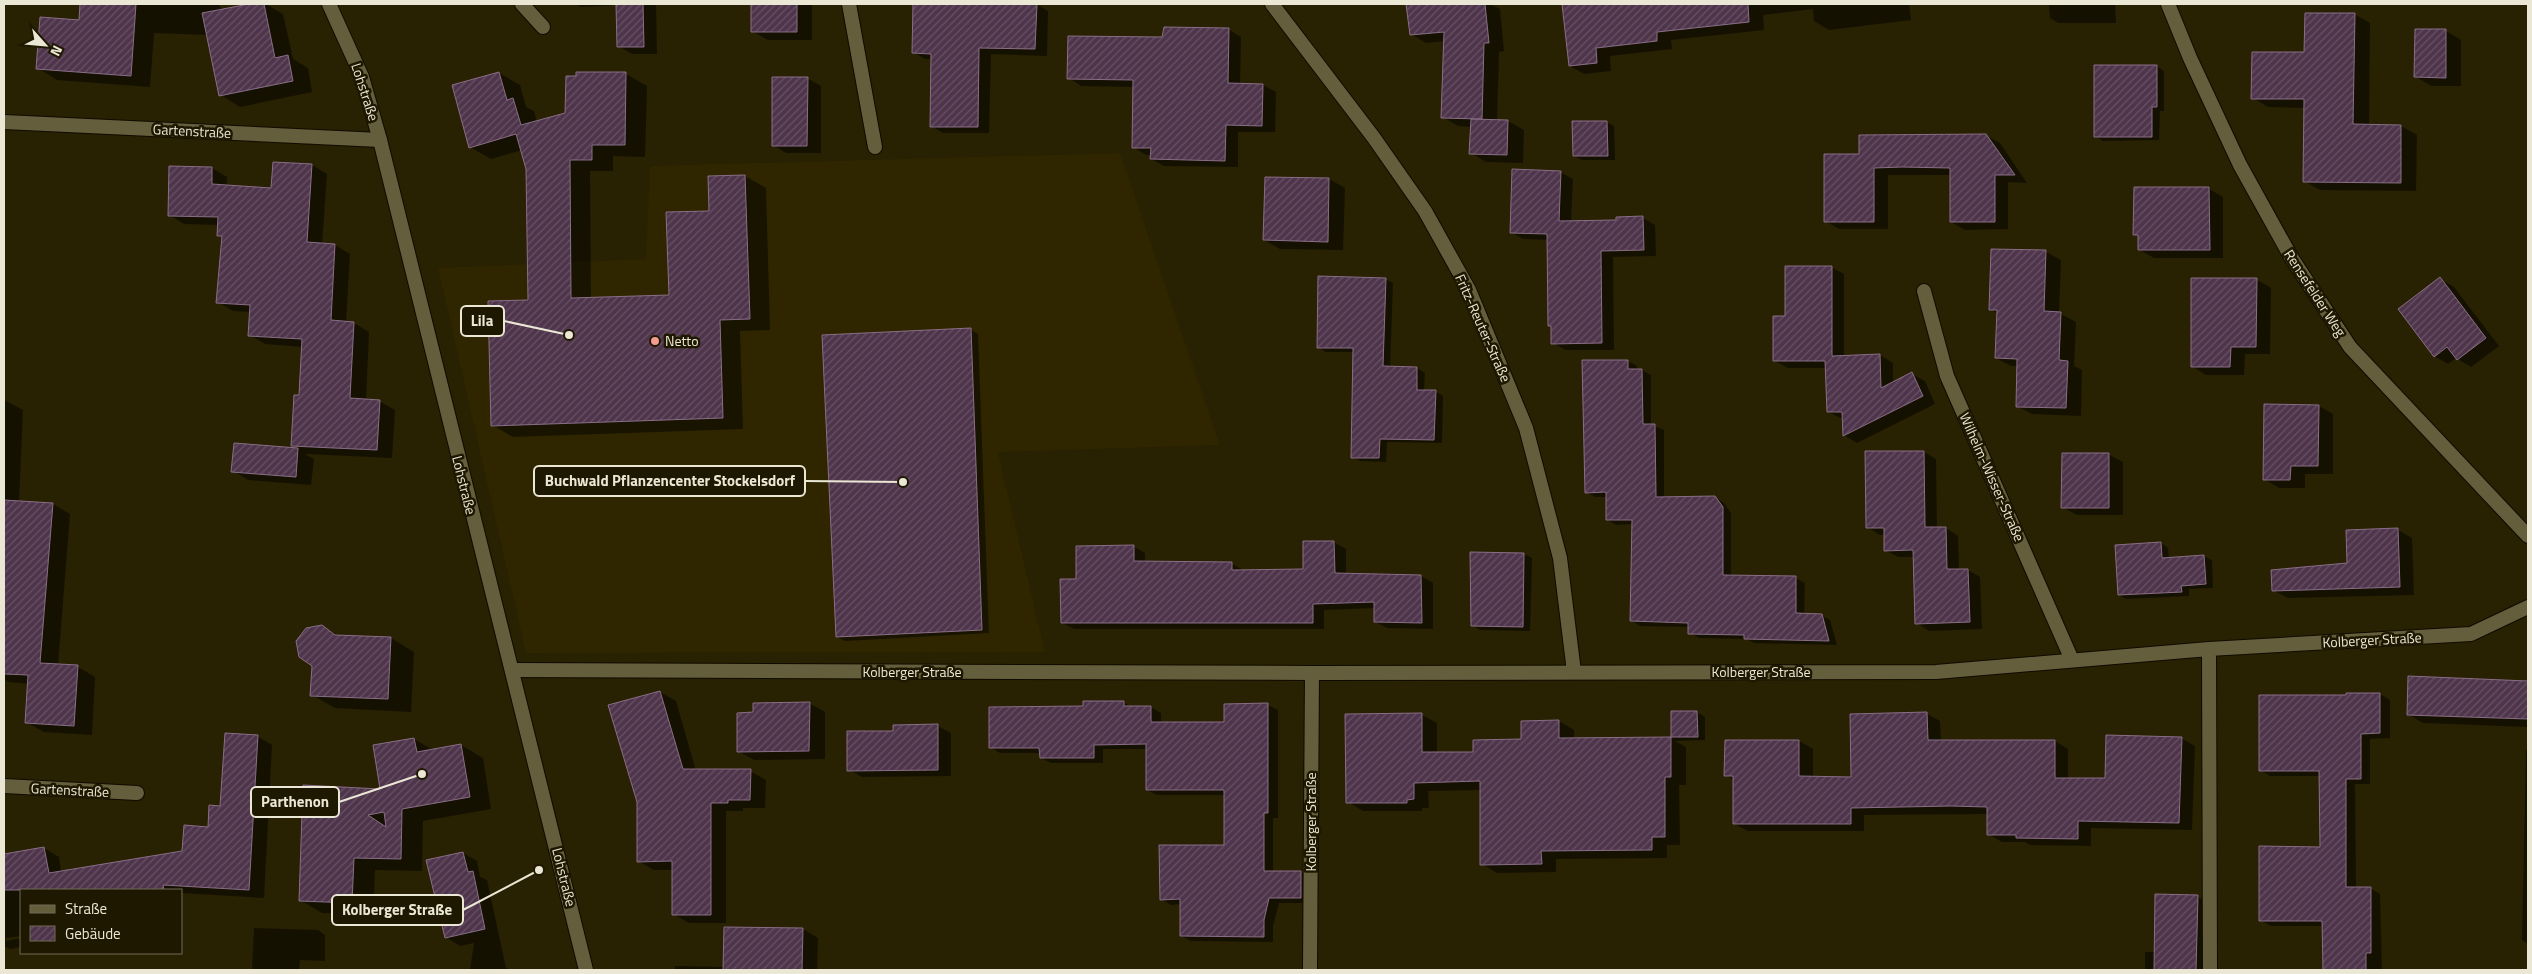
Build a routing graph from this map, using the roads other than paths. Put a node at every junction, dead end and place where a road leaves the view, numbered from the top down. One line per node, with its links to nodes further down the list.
1 (329, 4): 8 (street, Lohstraße)
2 (522, 4): 6 (street)
3 (849, 4): 9 (street)
4 (1272, 4): 16 (street, Fritz-Reuter-Straße)
5 (2168, 4): 11 (street, Rensefelder Weg)
6 (543, 27)
7 (4, 122): 8 (street, Gartenstraße)
8 (380, 140): 15 (street, Lohstraße)
9 (875, 147)
10 (1924, 290): 14 (street, Wilhelm-Wisser-Straße)
11 (2528, 536)
12 (2528, 607): 13 (street, Kolberger Straße)
13 (2209, 649): 14 (street, Kolberger Straße); 22 (street)
14 (2072, 660): 16 (street, Kolberger Straße)
15 (512, 670): 17 (street, Kolberger Straße); 20 (street, Lohstraße)
16 (1574, 672): 17 (street, Kolberger Straße)
17 (1312, 673): 21 (street, Kolberger Straße)
18 (4, 786): 19 (street, Gartenstraße)
19 (137, 793)
20 (586, 970)
21 (1310, 970)
22 (2210, 970)

